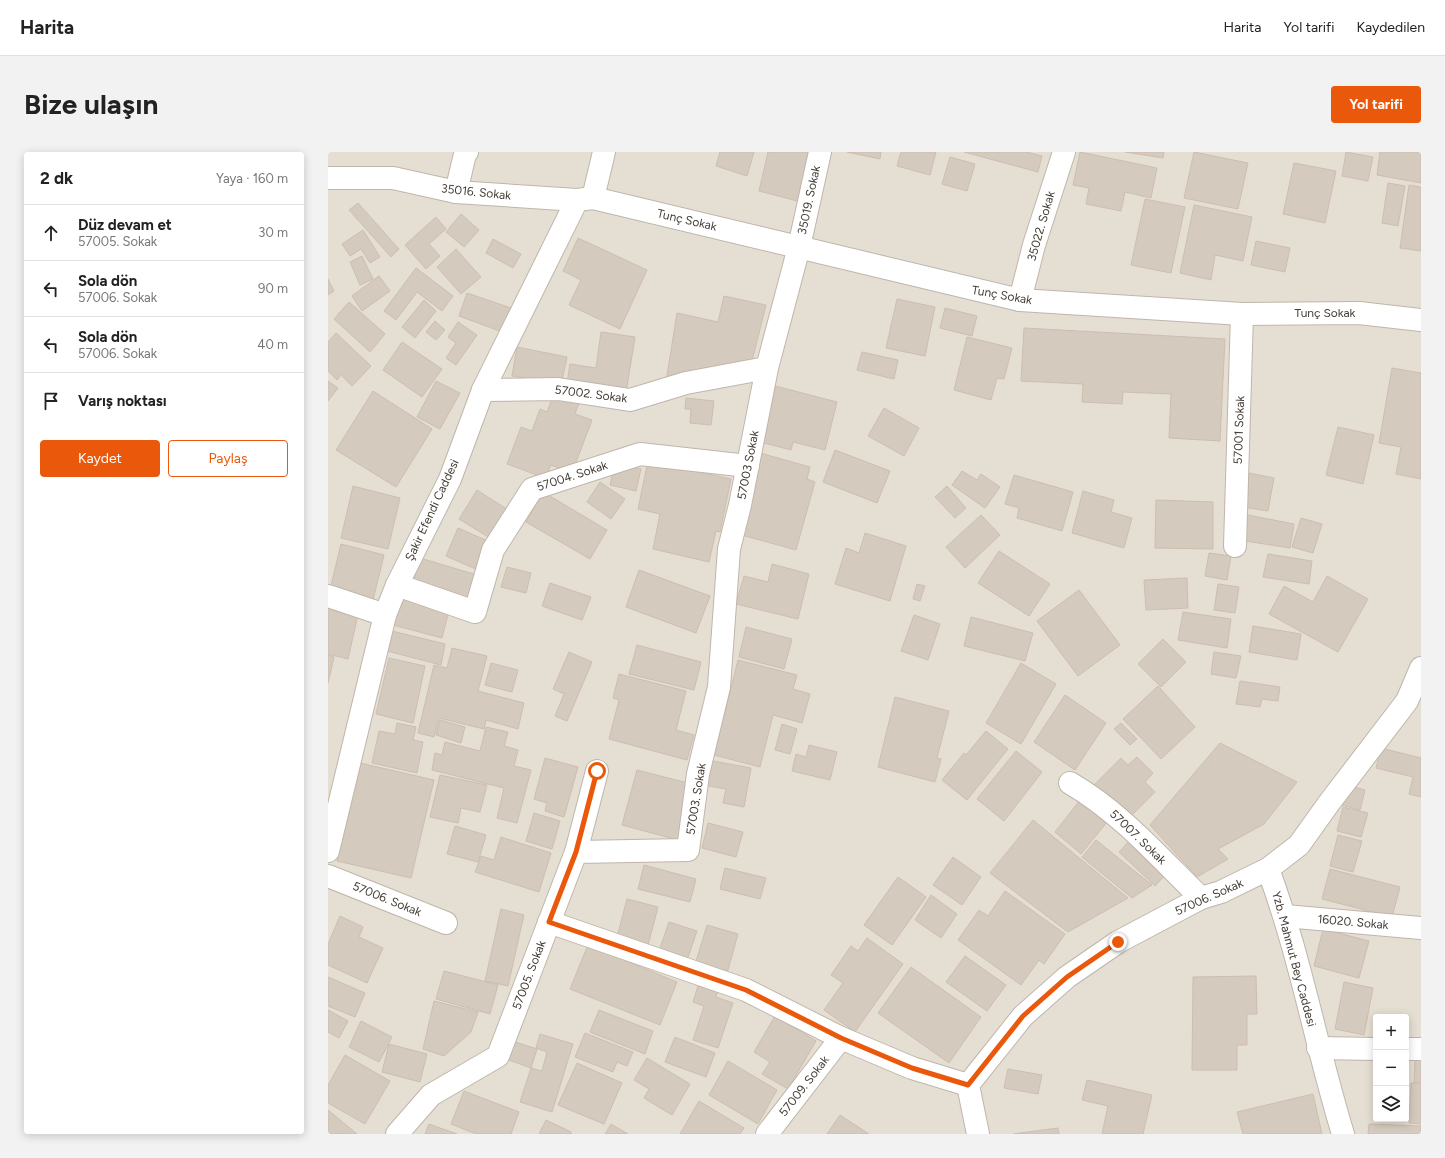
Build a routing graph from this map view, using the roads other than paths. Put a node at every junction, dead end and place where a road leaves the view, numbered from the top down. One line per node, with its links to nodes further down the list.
1 (467, 152): 6 (street)
2 (604, 152): 7 (street, Şakir Efendi Caddesi)
3 (820, 152): 8 (street, 35019. Sokak)
4 (1064, 152): 9 (street, 35022. Sokak)
5 (328, 178): 6 (street, 35016. Sokak)
6 (456, 192): 7 (street, 35016. Sokak)
7 (585, 199): 8 (street, Tunç Sokak); 13 (street, Şakir Efendi Caddesi)
8 (799, 247): 9 (street, Tunç Sokak); 12 (street, 57003 Sokak)
9 (1020, 300): 10 (street, Tunç Sokak)
10 (1242, 314): 11 (street, Tunç Sokak); 15 (street, 57001 Sokak)
11 (1421, 320)
12 (767, 368): 13 (street, 57002. Sokak); 14 (street, 57003 Sokak)
13 (483, 390): 16 (street, Şakir Efendi Caddesi)
14 (748, 466): 16 (street, 57004. Sokak); 20 (street, 57003 Sokak)
15 (1235, 546)
16 (397, 585): 18 (street, Şakir Efendi Caddesi)
17 (328, 596): 18 (street)
18 (385, 615): 23 (street, Şakir Efendi Caddesi)
19 (1421, 668): 25 (street)
20 (719, 687): 24 (street, 57003. Sokak)
21 (597, 771): 24 (street, 57005. Sokak)
22 (1070, 783): 27 (street, 57007. Sokak)
23 (328, 852)
24 (576, 852): 29 (street, 57005. Sokak)
25 (1268, 869): 27 (street, 57006. Sokak); 28 (street, Yzb. Mahmut Bey Caddesi)
26 (328, 876): 30 (street, 57006. Sokak)
27 (1201, 898): 37 (street, 57006. Sokak)
28 (1285, 916): 31 (street, 16020. Sokak); 33 (street, Yzb. Mahmut Bey Caddesi)
29 (549, 922): 32 (street); 38 (street, 57005. Sokak)
30 (446, 923)
31 (1421, 928)
32 (841, 1038): 37 (street); 39 (street, 57009. Sokak)
33 (1318, 1048): 34 (street); 41 (street, Yzb. Mahmut Bey Caddesi)
34 (1373, 1048)
35 (1409, 1049): 36 (street)
36 (1421, 1049)
37 (968, 1085): 40 (street)
38 (397, 1134)
39 (767, 1134)
40 (978, 1134)
41 (1343, 1134)

